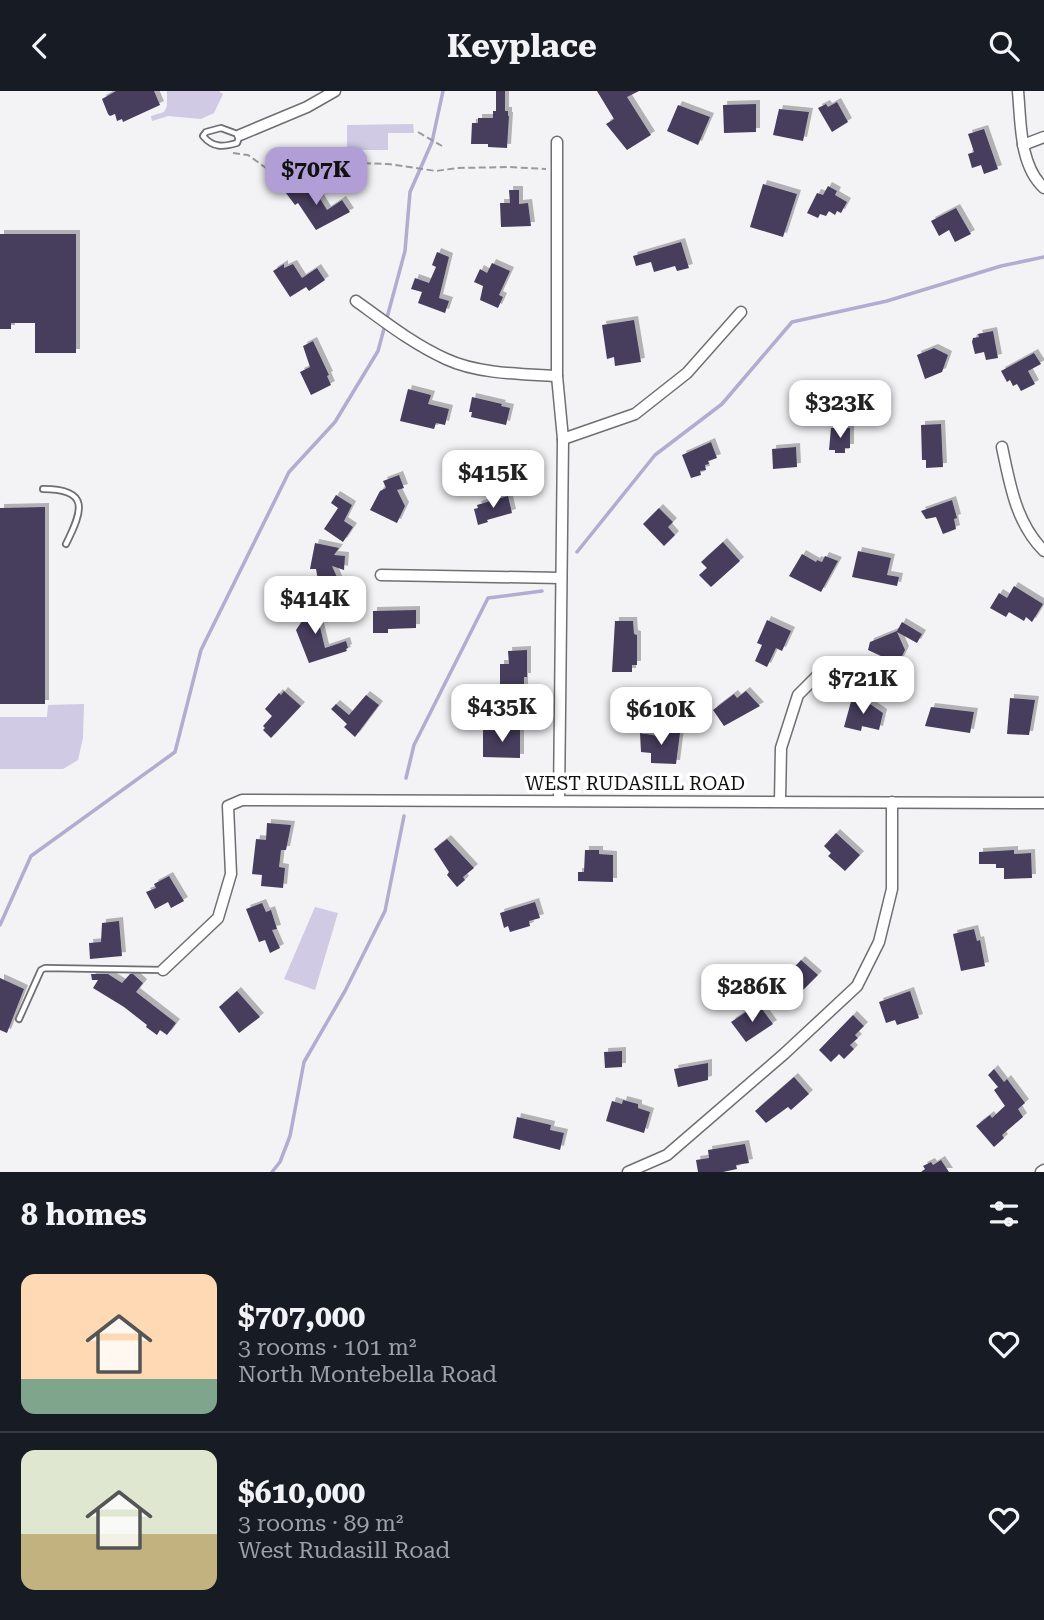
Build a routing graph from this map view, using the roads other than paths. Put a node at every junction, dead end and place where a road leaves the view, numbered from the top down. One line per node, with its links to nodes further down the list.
1 (335, 91): 3 (street)
2 (1017, 91): 6 (street)
3 (240, 135): 3 (lane)
4 (1044, 137): 6 (street)
5 (557, 142): 10 (street)
6 (1023, 145): 7 (street)
7 (1044, 188)
8 (356, 300): 10 (street)
9 (741, 312): 11 (street)
10 (557, 376): 11 (street)
11 (563, 439): 17 (street)
12 (1002, 447): 15 (street)
13 (43, 489): 14 (lane)
14 (66, 544)
15 (1044, 551)
16 (381, 575): 17 (street)
17 (561, 578): 19 (street)
18 (827, 666): 20 (street)
19 (559, 800): 20 (street, WEST RUDASILL ROAD); 23 (street, WEST RUDASILL ROAD)
20 (780, 801): 21 (street, WEST RUDASILL ROAD)
21 (892, 802): 22 (street, WEST RUDASILL ROAD); 25 (street)
22 (1044, 803)
23 (163, 970): 24 (lane)
24 (19, 1019)
25 (628, 1172)

